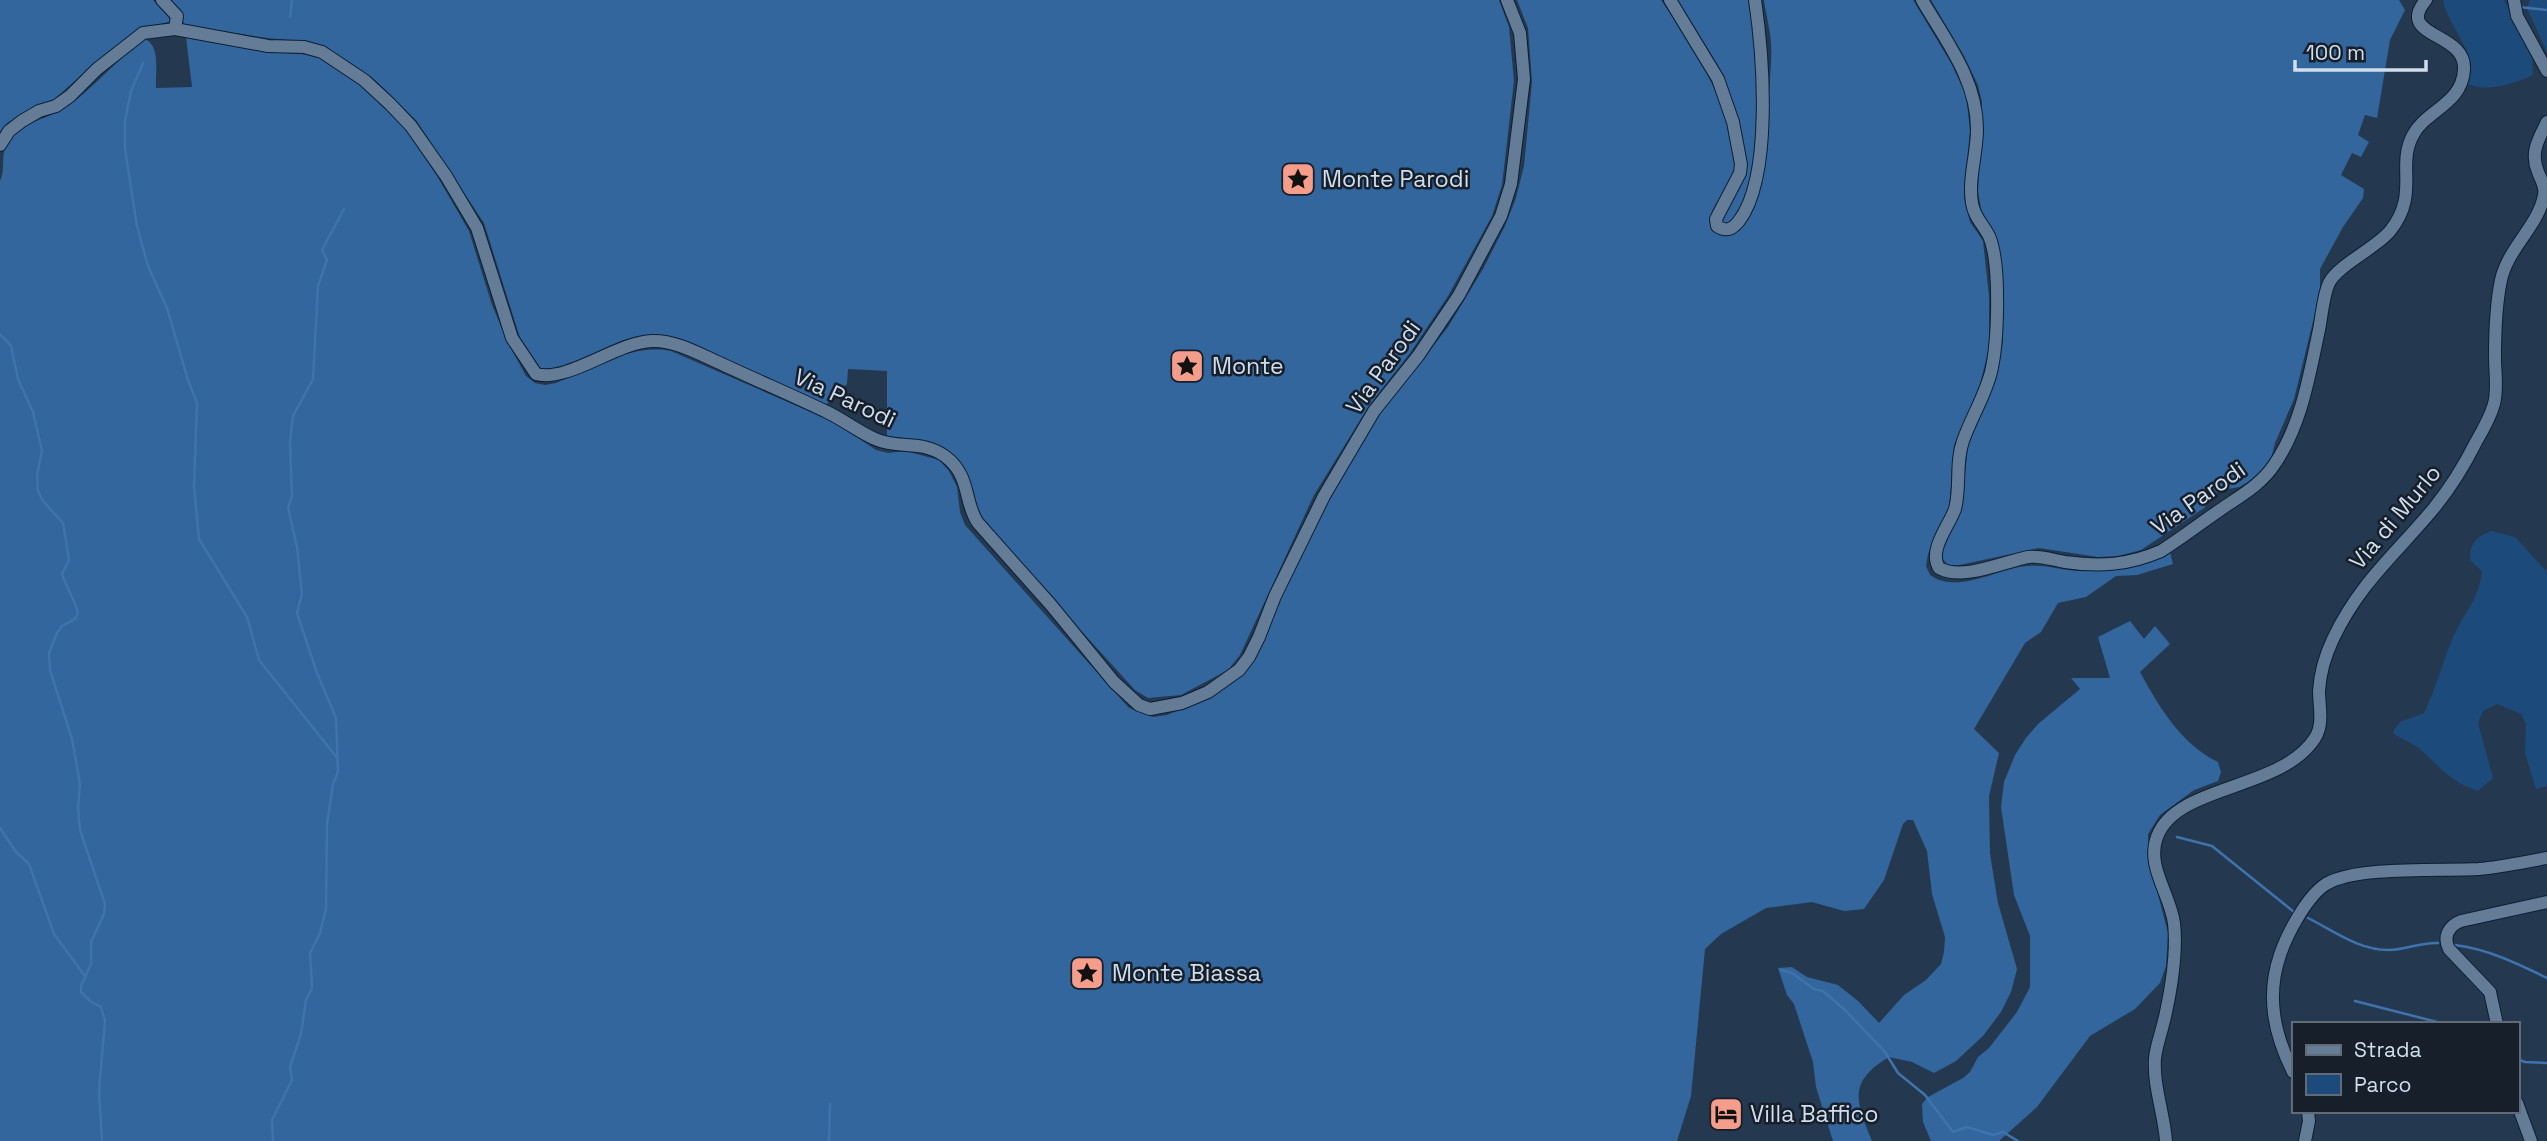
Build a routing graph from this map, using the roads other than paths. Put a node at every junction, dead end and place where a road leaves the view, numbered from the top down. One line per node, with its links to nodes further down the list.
1 (162, 0): 8 (street)
2 (1507, 0): 8 (street, Via Parodi)
3 (1670, 0): 4 (street)
4 (1755, 0)
5 (1922, 0): 6 (street, Via Parodi)
6 (2426, 0)
7 (2514, 0): 9 (street)
8 (175, 29): 11 (street, Via Parodi)
9 (2547, 71)
10 (2547, 122): 18 (street, Via di Murlo)
11 (0, 145)
12 (2547, 858): 15 (street)
13 (2547, 902): 14 (street)
14 (2497, 1022)
15 (2292, 1070)
16 (2519, 1108): 20 (street)
17 (2308, 1113): 19 (street)
18 (2166, 1141)
19 (2305, 1141)
20 (2531, 1141)

